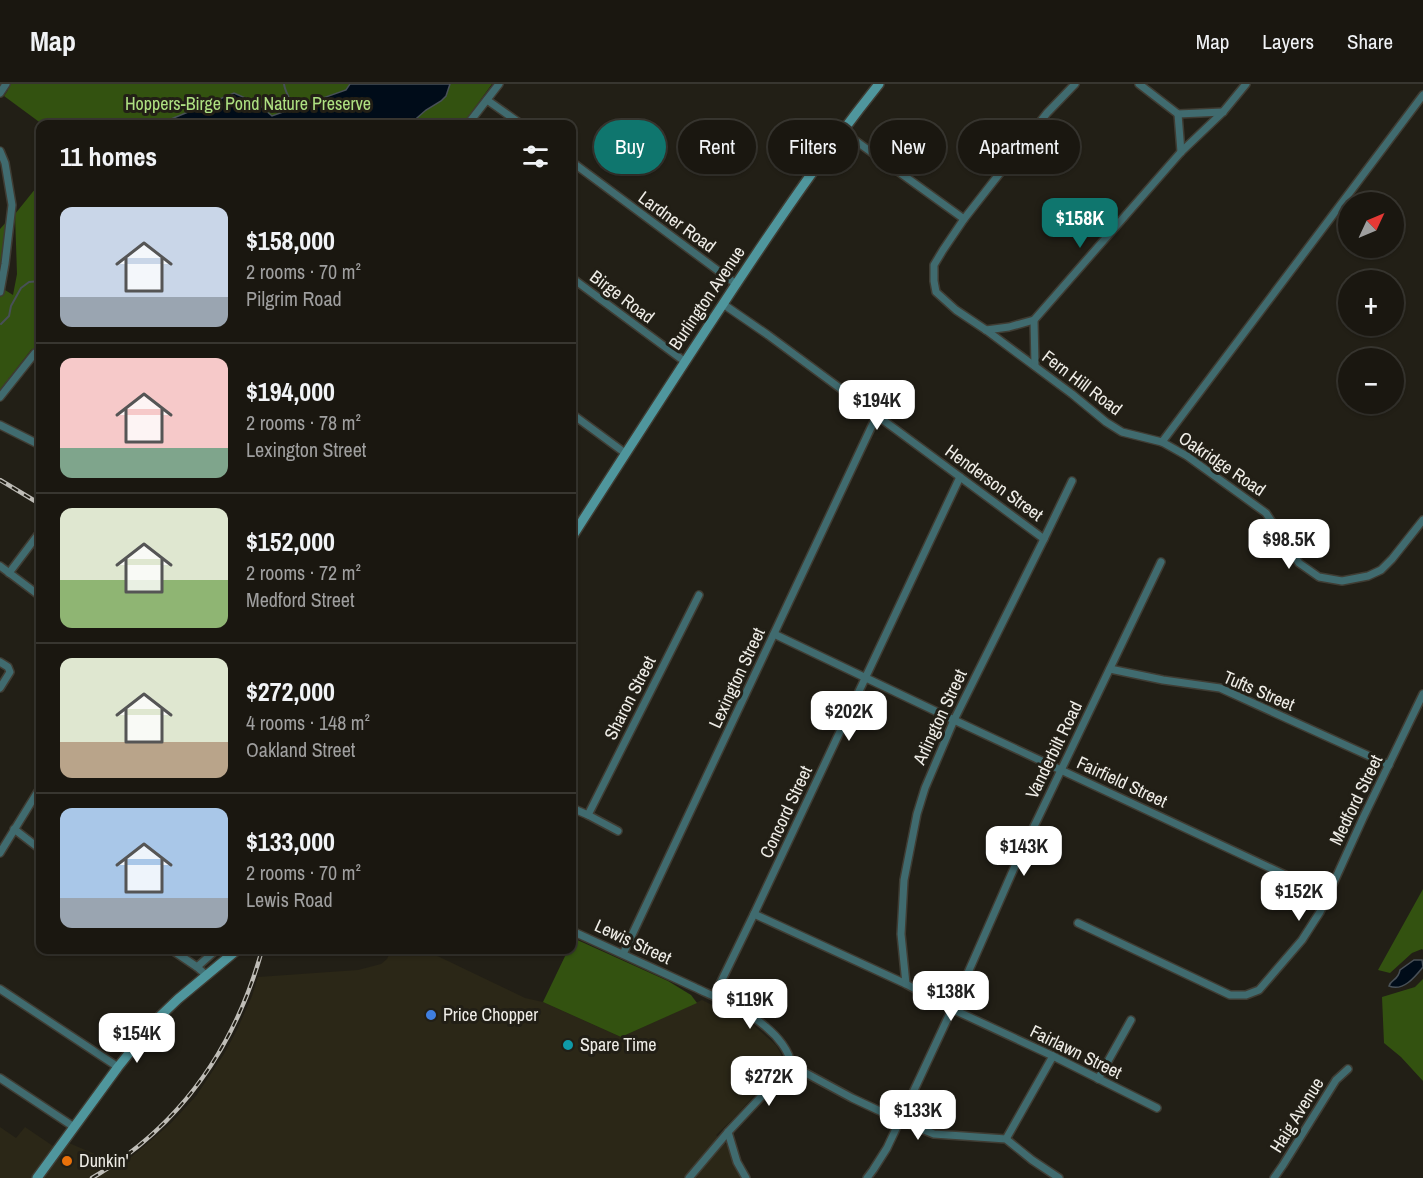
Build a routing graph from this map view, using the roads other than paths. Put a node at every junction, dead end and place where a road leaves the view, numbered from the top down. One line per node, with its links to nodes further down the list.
1 (6, 84): 7 (street)
2 (499, 84): 9 (street)
3 (879, 84): 14 (main road, Burlington Avenue)
4 (1075, 84): 20 (street, Fern Hill Road)
5 (1139, 84): 11 (street)
6 (1246, 84): 10 (street)
7 (0, 93)
8 (1423, 95): 34 (street)
9 (487, 100): 12 (street); 13 (street)
10 (1223, 112): 11 (street); 17 (street)
11 (1178, 114): 17 (street)
12 (471, 120)
13 (515, 120)
14 (851, 120)
15 (858, 143): 20 (street)
16 (0, 151): 23 (street)
17 (1181, 152): 25 (street)
18 (576, 165): 22 (street, Lardner Road)
19 (812, 174): 22 (main road, Burlington Avenue)
20 (964, 219): 26 (street, Fern Hill Road)
21 (576, 281): 28 (street, Birge Road)
22 (736, 284): 24 (main road, Burlington Avenue)
23 (0, 292)
24 (723, 304): 28 (main road, Burlington Avenue); 31 (street, Henderson Street)
25 (1034, 320): 26 (street); 29 (street)
26 (986, 330): 29 (street, Fern Hill Road)
27 (36, 353): 30 (street)
28 (684, 361): 36 (main road, Burlington Avenue)
29 (1035, 366): 34 (street, Fern Hill Road)
30 (0, 397)
31 (877, 416): 37 (street, Henderson Street); 48 (street, Lexington Street)
32 (576, 417): 36 (street)
33 (0, 425): 35 (street)
34 (1162, 442): 39 (street, Oakridge Road)
35 (36, 443)
36 (625, 453): 40 (main road, Burlington Avenue)
37 (960, 477): 42 (street, Henderson Street); 51 (street, Concord Street)
38 (1072, 481): 42 (street, Arlington Street)
39 (1423, 520)
40 (576, 531)
41 (36, 537): 45 (street)
42 (1044, 539): 54 (street, Arlington Street)
43 (1161, 562): 50 (street, Vanderbilt Road)
44 (0, 566): 45 (street)
45 (9, 573): 46 (street)
46 (36, 594)
47 (699, 595): 59 (street, Sharon Street)
48 (774, 634): 51 (street, Fairfield Street); 71 (street, Lexington Street)
49 (0, 662): 52 (street)
50 (1110, 669): 55 (street, Tufts Street); 56 (street, Vanderbilt Road)
51 (866, 677): 54 (street, Fairfield Street); 65 (street, Concord Street)
52 (0, 688)
53 (1423, 694): 55 (street, Medford Street)
54 (954, 720): 56 (street, Fairfield Street); 74 (street, Arlington Street)
55 (1389, 765): 64 (street, Medford Street)
56 (1061, 770): 64 (street, Fairfield Street); 77 (street, Vanderbilt Road)
57 (36, 794): 60 (street)
58 (576, 810): 59 (street)
59 (588, 815): 61 (street)
60 (14, 829): 62 (street); 63 (street)
61 (618, 831)
62 (36, 846)
63 (0, 853)
64 (1328, 895): 66 (street, Medford Street)
65 (754, 914): 74 (street, Fairlawn Street); 76 (street, Concord Street)
66 (1077, 923)
67 (576, 933): 71 (street, Lewis Street)
68 (178, 954): 72 (street)
69 (212, 954): 72 (street)
70 (232, 954): 73 (main road)
71 (623, 954): 76 (street, Lewis Street)
72 (197, 967): 73 (street)
73 (206, 975): 81 (main road)
74 (906, 984): 77 (street, Fairlawn Street)
75 (0, 989): 81 (street)
76 (714, 996): 80 (street, Lewis Street)
77 (952, 1009): 79 (street, Fairlawn Street); 86 (street, Vanderbilt Road)
78 (1131, 1020): 84 (street)
79 (1053, 1056): 84 (street, Fairlawn Street); 89 (street)
80 (791, 1065): 86 (street); 88 (street)
81 (118, 1067): 87 (main road)
82 (1348, 1070): 95 (street, Haig Avenue)
83 (0, 1078): 87 (street)
84 (1098, 1079): 85 (street, Fairlawn Street)
85 (1157, 1108)
86 (899, 1120): 89 (street); 93 (street, Vanderbilt Road)
87 (74, 1127): 90 (main road)
88 (728, 1132): 91 (street); 92 (street)
89 (1006, 1139): 94 (street)
90 (37, 1178)
91 (689, 1178)
92 (746, 1178)
93 (867, 1178)
94 (1059, 1178)
95 (1274, 1178)

